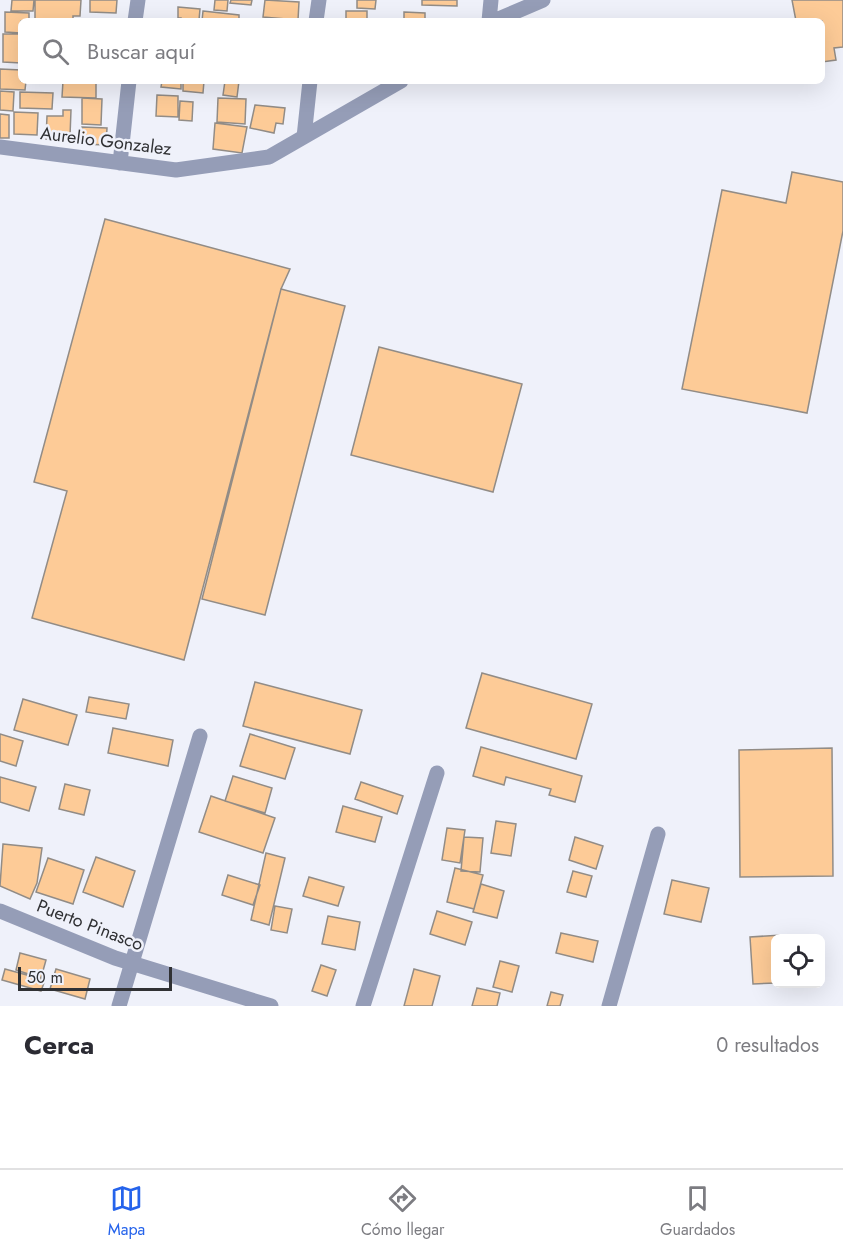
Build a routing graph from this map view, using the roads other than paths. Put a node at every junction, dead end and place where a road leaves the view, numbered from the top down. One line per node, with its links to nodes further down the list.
1 (138, 0): 5 (street)
2 (319, 0): 6 (street)
3 (491, 0): 7 (street)
4 (543, 0): 8 (street)
5 (135, 18)
6 (316, 18)
7 (489, 18)
8 (501, 18)
9 (129, 84): 14 (street)
10 (310, 84): 12 (street)
11 (396, 84): 12 (street, Aurelio Gonzalez)
12 (304, 137): 14 (street, Aurelio Gonzalez)
13 (0, 147): 14 (street, Aurelio Gonzalez)
14 (120, 163)
15 (200, 736): 19 (street)
16 (437, 773): 22 (street)
17 (658, 834): 23 (street)
18 (0, 911): 19 (street, Puerto Pinasco)
19 (132, 963): 20 (street); 21 (street, Puerto Pinasco)
20 (119, 1006)
21 (271, 1006)
22 (363, 1006)
23 (609, 1006)

